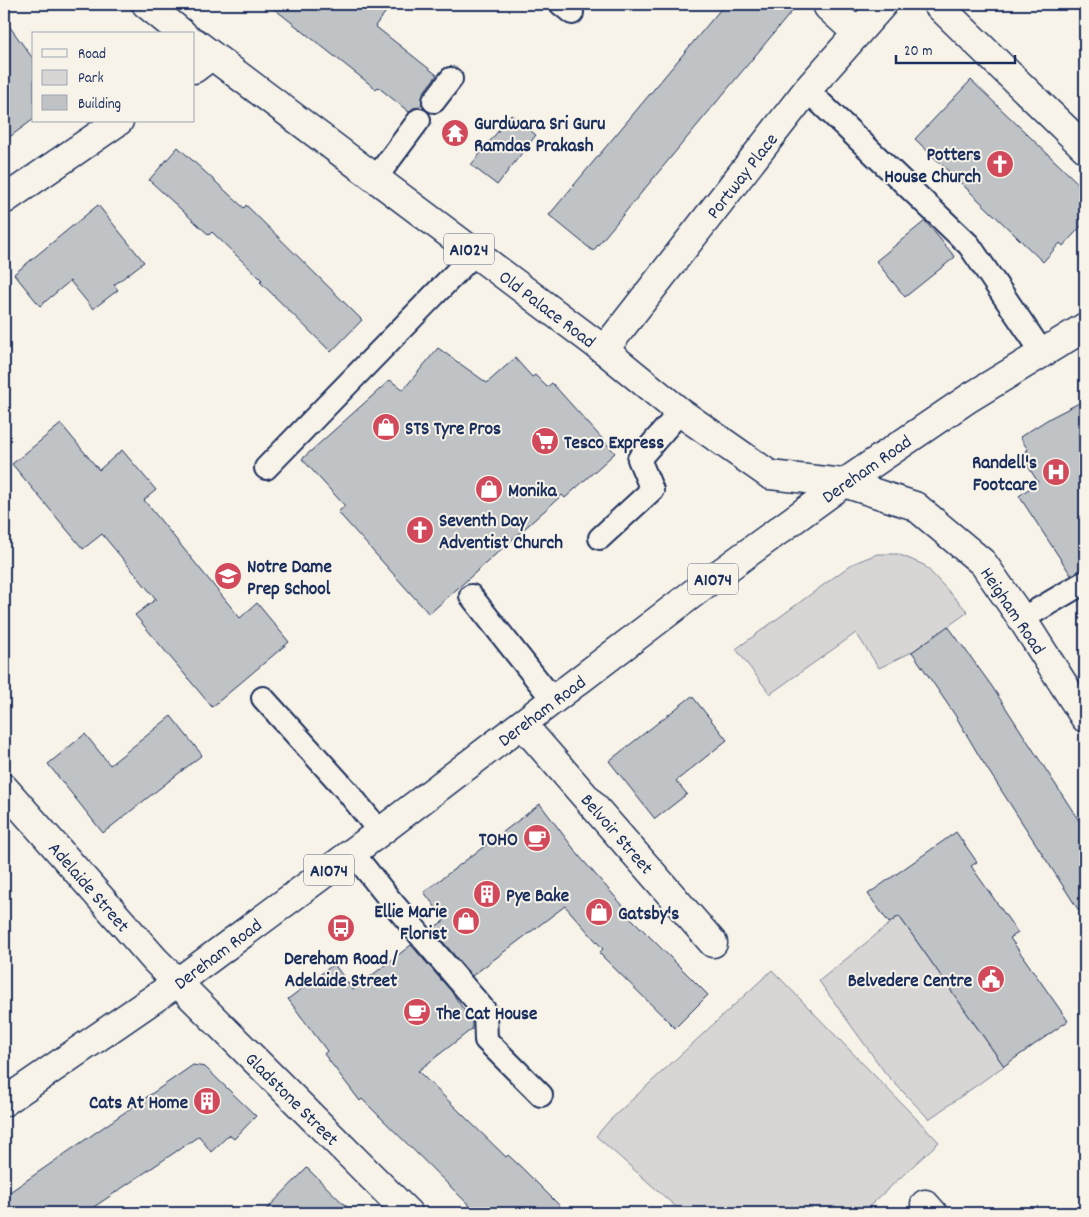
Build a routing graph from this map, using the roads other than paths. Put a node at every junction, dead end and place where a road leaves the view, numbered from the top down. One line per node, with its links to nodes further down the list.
1 (146, 4): 5 (main road)
2 (882, 4): 6 (main road, Portway Place)
3 (937, 4): 13 (main road)
4 (828, 6): 6 (main road)
5 (181, 32)
6 (857, 33): 9 (main road, Portway Place)
7 (199, 56): 14 (main road, Old Palace Road / A1024)
8 (451, 80): 10 (lane)
9 (807, 90): 18 (main road, Portway Place); 19 (lane)
10 (434, 102)
11 (419, 120): 14 (lane)
12 (119, 122): 15 (main road)
13 (1085, 148)
14 (375, 178): 16 (main road, Old Palace Road / A1024)
15 (4, 200)
16 (474, 253): 18 (main road, Old Palace Road / A1024); 21 (lane)
17 (1085, 327): 19 (main road, Dereham Road / A1074)
18 (604, 350): 20 (main road, Old Palace Road / A1024)
19 (1042, 352): 22 (main road, Dereham Road / A1074)
20 (680, 412): 22 (main road, Old Palace Road / A1024); 23 (lane)
21 (266, 468)
22 (844, 483): 26 (main road, Heigham Road); 28 (main road, Dereham Road / A1074)
23 (600, 538)
24 (1085, 582): 26 (lane)
25 (471, 596): 28 (lane)
26 (1022, 619): 29 (main road, Heigham Road)
27 (263, 698): 32 (lane)
28 (554, 701): 30 (main road, Dereham Road / A1074)
29 (1085, 718)
30 (522, 724): 32 (main road, Dereham Road / A1074); 34 (main road, Belvoir Street)
31 (4, 788): 35 (main road, Adelaide Street)
32 (380, 832): 33 (main road, Dereham Road / A1074)
33 (352, 852): 35 (main road, Dereham Road / A1074); 36 (lane)
34 (713, 943)
35 (178, 982): 37 (main road, Dereham Road / A1074); 38 (main road, Gladstone Street)
36 (541, 1095)
37 (4, 1102)
38 (408, 1213)

